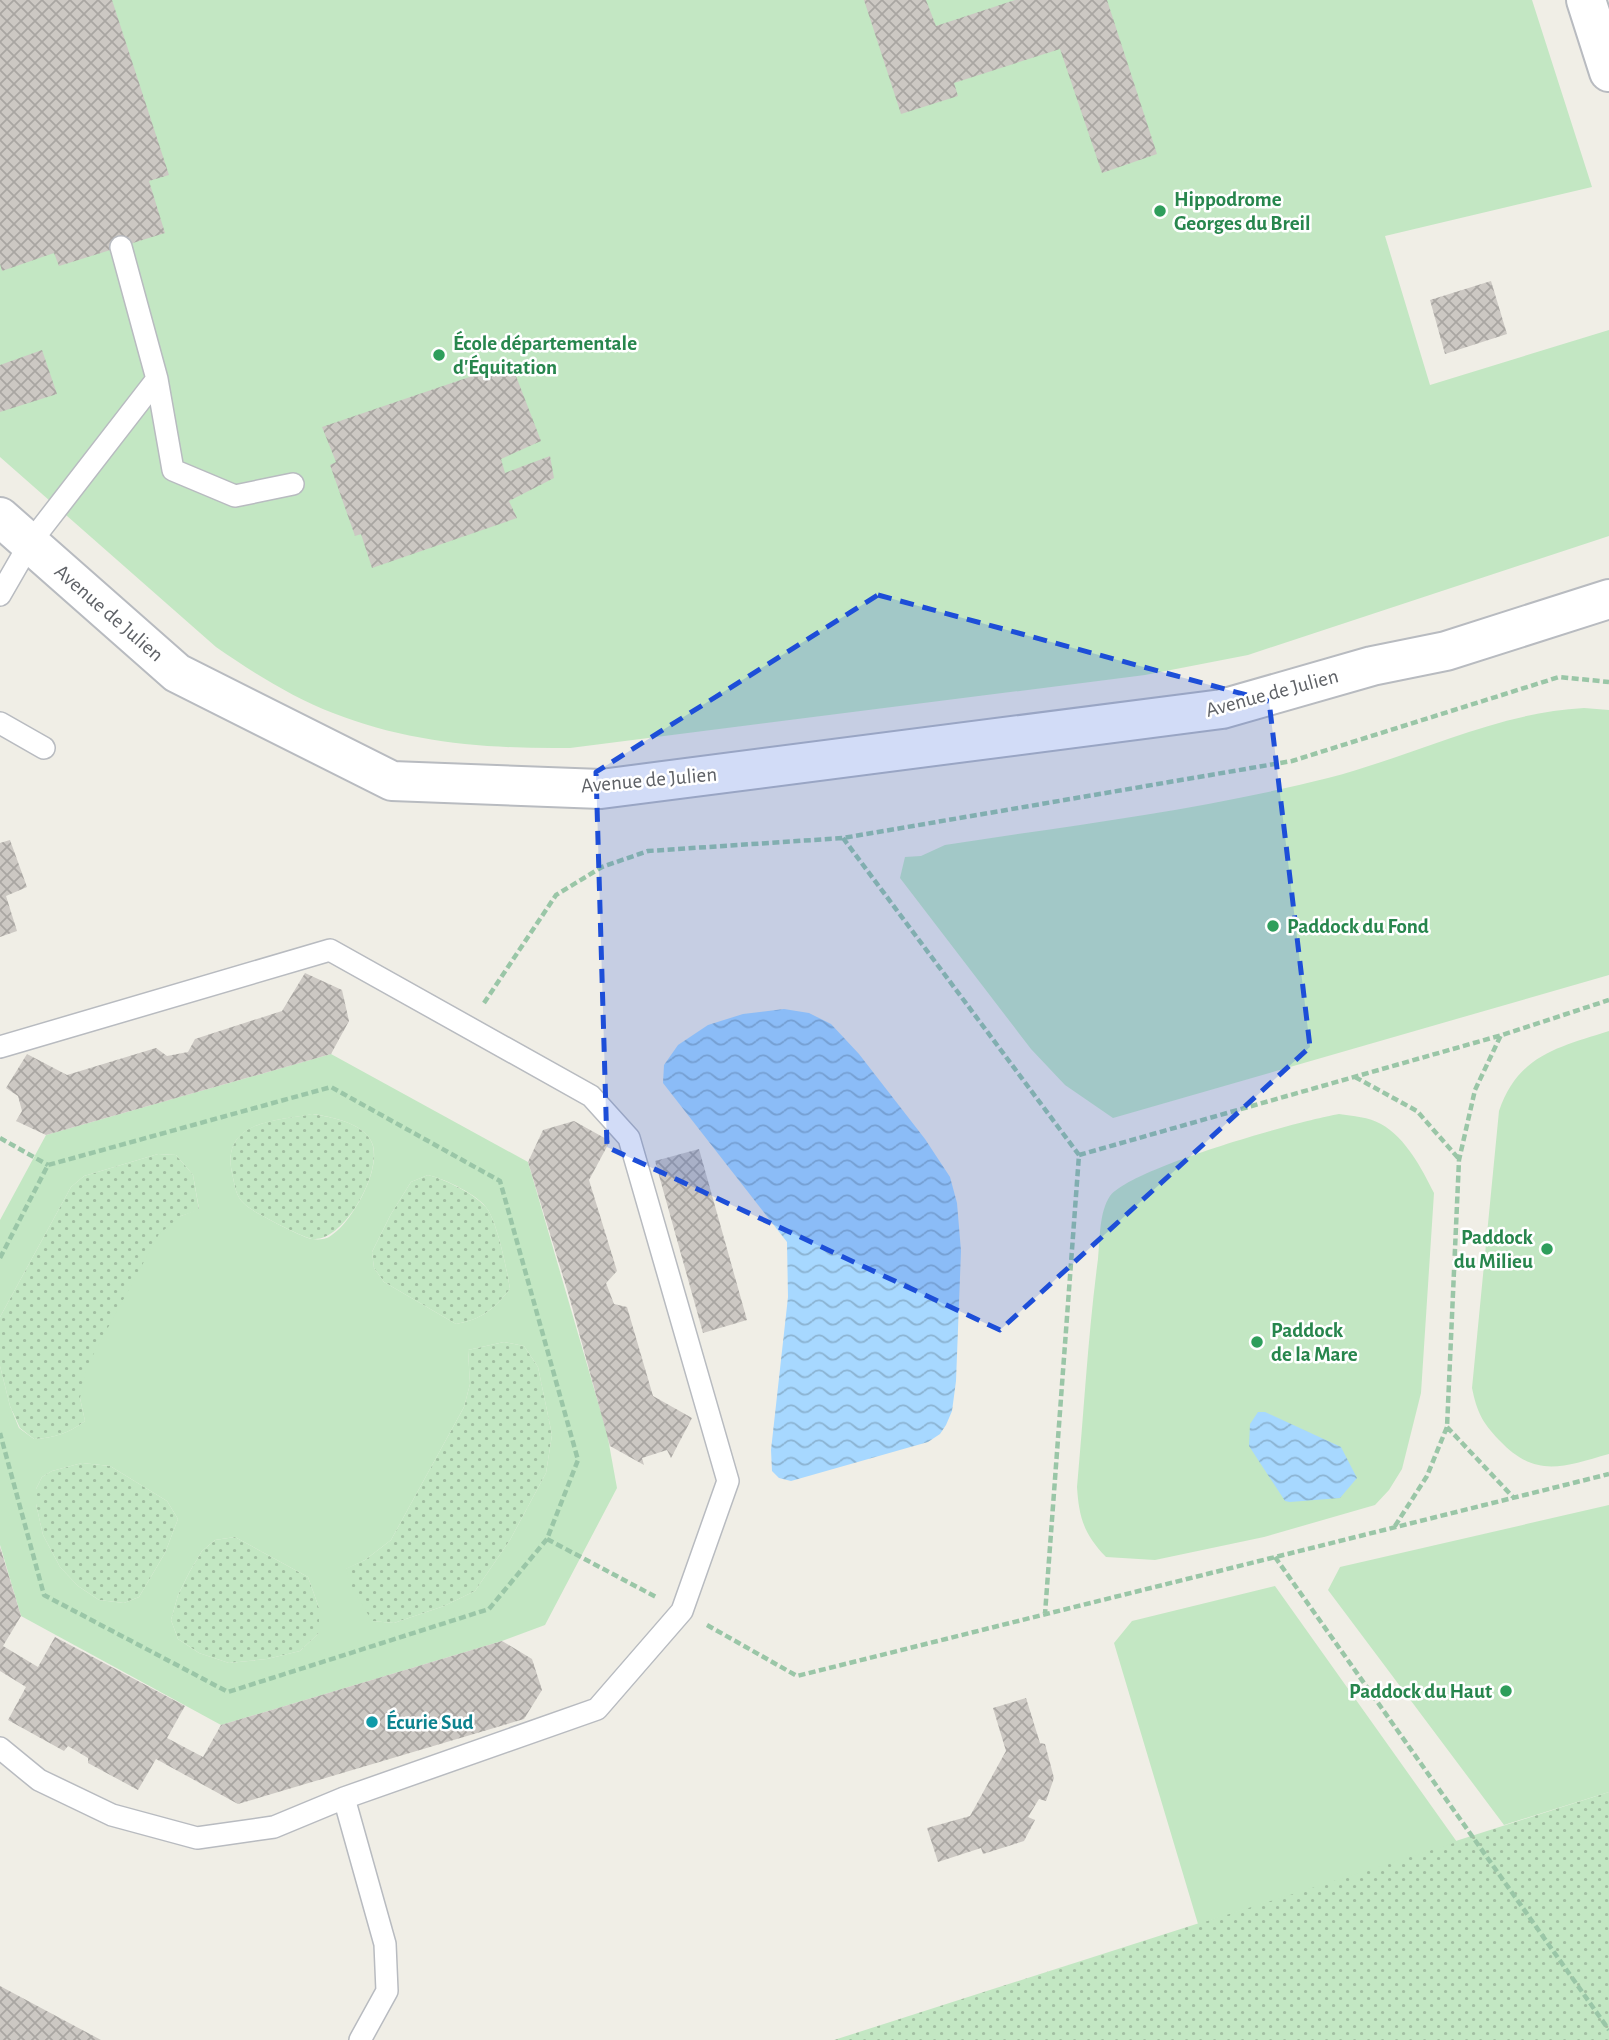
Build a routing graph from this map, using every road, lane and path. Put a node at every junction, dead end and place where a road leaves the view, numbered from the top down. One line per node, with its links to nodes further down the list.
1 (1586, 0): 2 (street)
2 (1609, 72)
3 (121, 247): 4 (lane)
4 (157, 379): 5 (lane); 7 (lane)
5 (293, 484)
6 (0, 517): 7 (street, Avenue de Julien)
7 (30, 543): 9 (lane); 11 (street, Avenue de Julien)
8 (1609, 576): 11 (street, Avenue de Julien)
9 (0, 595)
10 (1609, 598): 11 (street, Avenue de Julien)
11 (1372, 666)
12 (1609, 681): 15 (path)
13 (0, 723): 14 (lane)
14 (44, 748)
15 (843, 838): 17 (path); 22 (path)
16 (1609, 1000): 18 (path)
17 (467, 1027): 19 (lane); 33 (lane)
18 (1502, 1035): 20 (path); 23 (path)
19 (0, 1048)
20 (1354, 1076): 22 (path); 23 (path)
21 (0, 1138): 24 (path)
22 (1079, 1155): 34 (path)
23 (1459, 1160): 26 (path)
24 (48, 1165): 25 (path); 31 (path)
25 (0, 1258)
26 (1447, 1427): 29 (path); 30 (path)
27 (0, 1433): 31 (path)
28 (1609, 1474): 29 (path)
29 (1514, 1498): 30 (path)
30 (1395, 1526): 32 (path)
31 (547, 1539): 33 (path)
32 (1275, 1557): 34 (path); 37 (path)
33 (682, 1611): 34 (path); 36 (lane)
34 (1045, 1614)
35 (0, 1748): 36 (lane)
36 (344, 1798): 38 (lane)
37 (1609, 2030)
38 (360, 2040)

